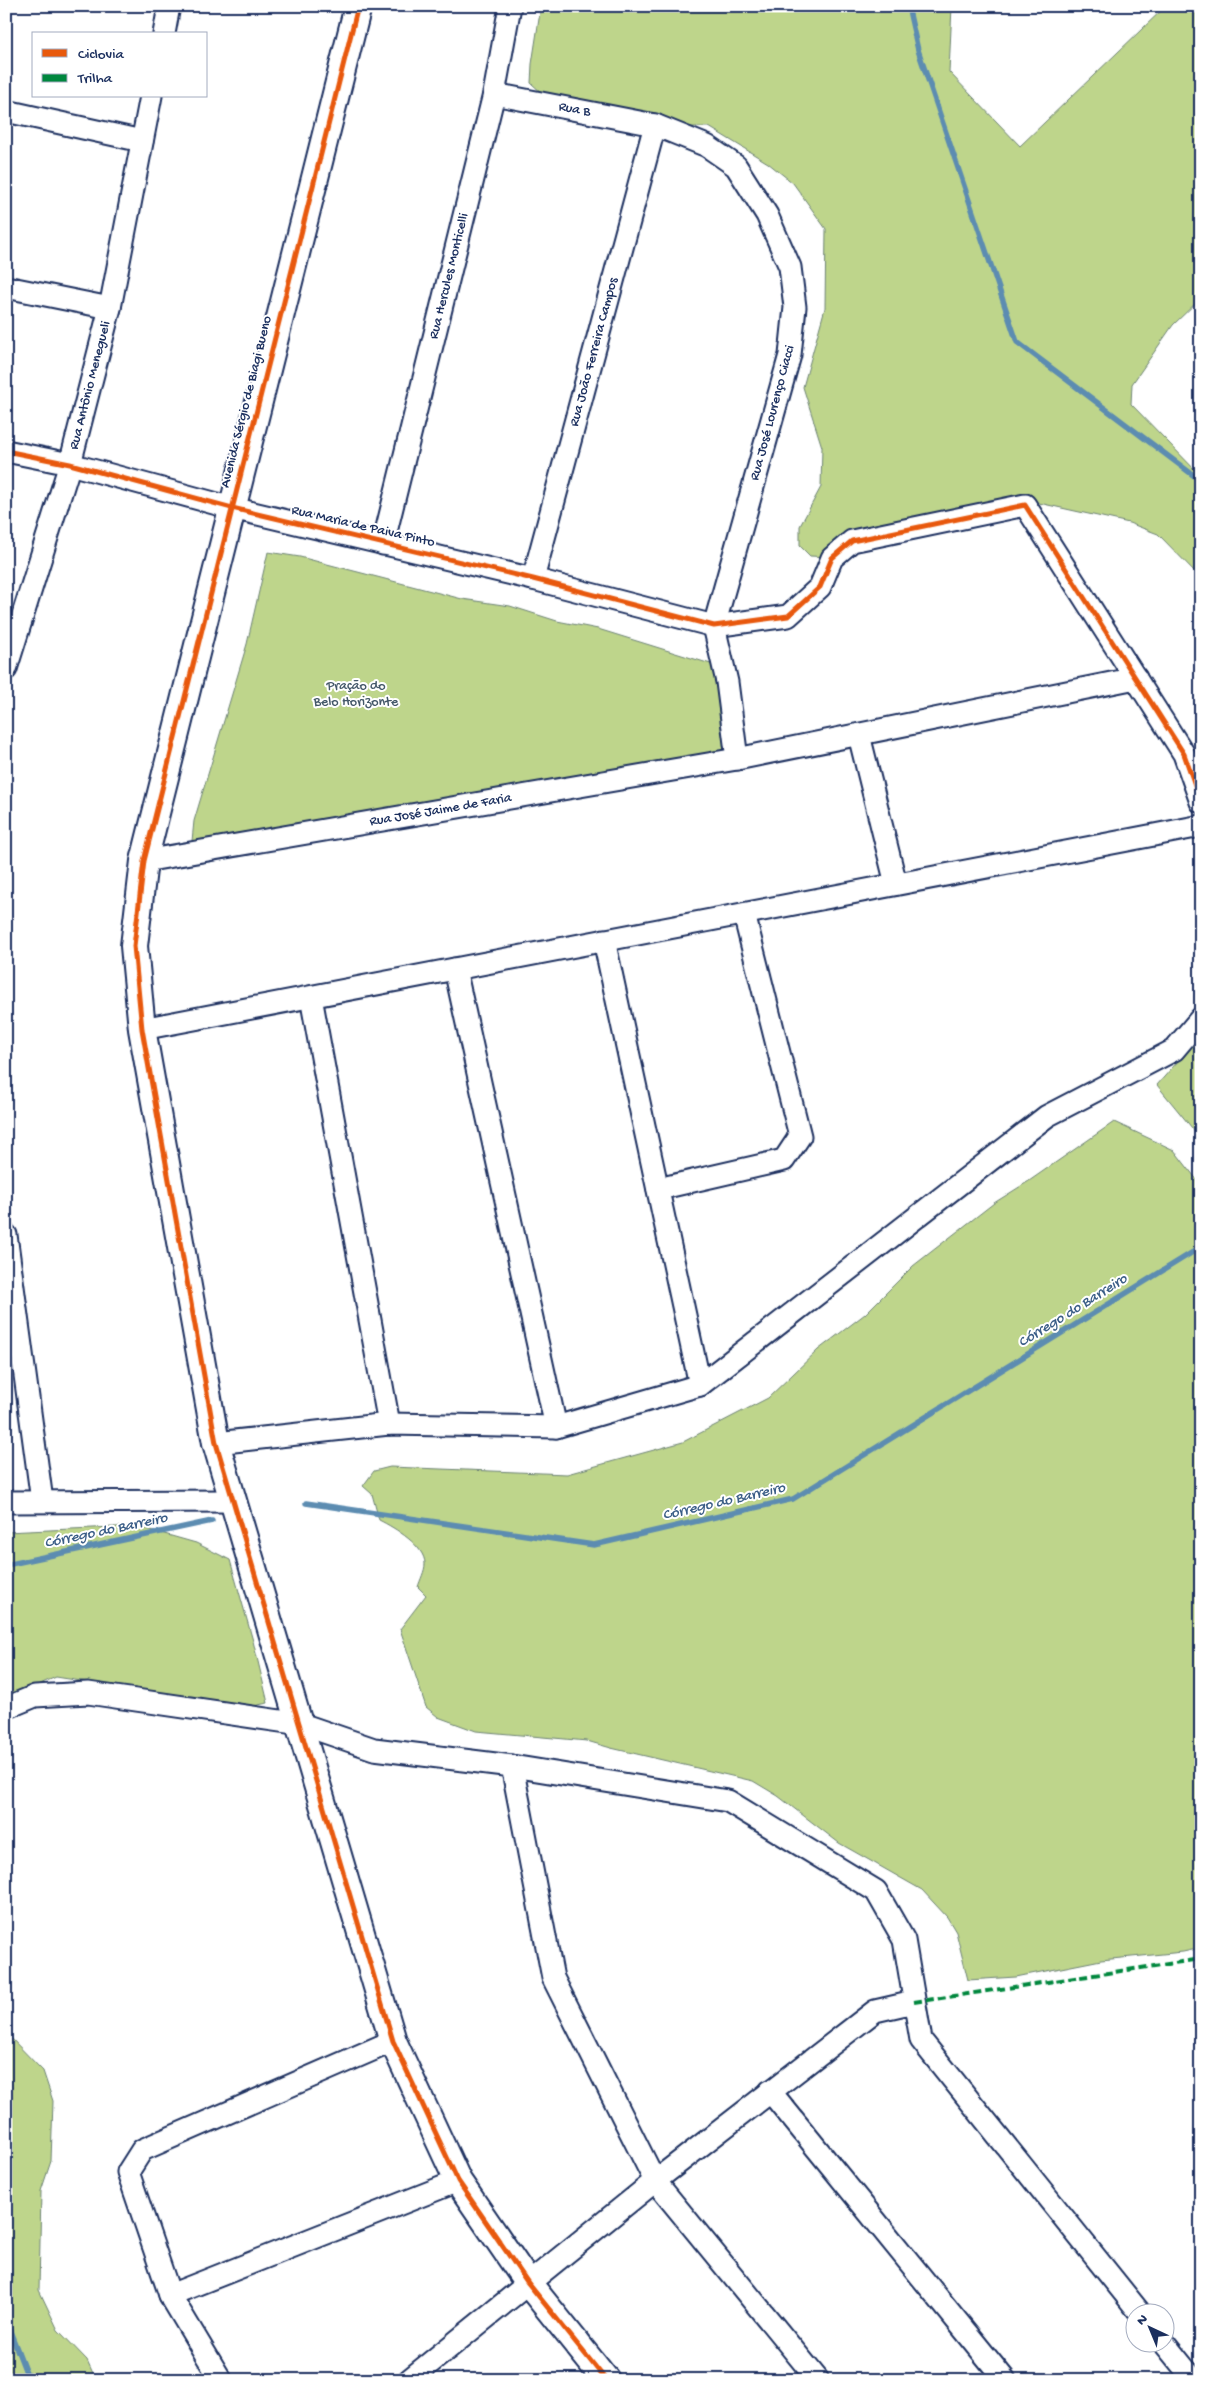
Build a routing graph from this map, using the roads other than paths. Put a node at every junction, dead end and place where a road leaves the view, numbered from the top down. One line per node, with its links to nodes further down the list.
1 (169, 6): 4 (street)
2 (358, 6): 14 (street, Avenida Sérgio de Biagi Bueno)
3 (510, 6): 5 (street, Rua Hercules Monticelli)
4 (164, 32)
5 (494, 94): 8 (street, Rua B); 15 (street, Rua Hercules Monticelli)
6 (151, 98): 9 (street, Rua Antônio Menegueli)
7 (6, 111): 9 (street)
8 (655, 125): 16 (street, Rua João Ferreira Campos); 18 (street, Rua José Lourenço Ciacci)
9 (142, 141): 11 (street, Rua Antônio Menegueli)
10 (6, 287): 11 (street)
11 (110, 308): 13 (street, Rua Antônio Menegueli)
12 (6, 451): 13 (street, Rua Maria de Paiva Pinto)
13 (70, 464): 14 (street, Rua Maria de Paiva Pinto); 17 (street, Rua Antônio Menegueli)
14 (232, 508): 15 (street, Rua Maria de Paiva Pinto); 25 (street, Avenida Sérgio de Biagi Bueno)
15 (384, 544): 16 (street, Rua Maria de Paiva Pinto)
16 (533, 579): 18 (street, Rua Maria de Paiva Pinto)
17 (15, 617): 19 (street, Rua Antônio Menegueli)
18 (714, 626): 20 (street); 22 (street, Rua José Lourenço Ciacci)
19 (6, 669)
20 (1136, 678): 21 (street, Rua José Jaime de Faria); 23 (street)
21 (859, 735): 22 (street, Rua José Jaime de Faria); 26 (street)
22 (737, 759): 25 (street, Rua José Jaime de Faria)
23 (1201, 802)
24 (1201, 826): 26 (street)
25 (144, 861): 32 (street, Avenida Sérgio de Biagi Bueno)
26 (896, 884): 27 (street)
27 (744, 914): 28 (street); 33 (street)
28 (604, 940): 29 (street); 33 (street)
29 (456, 969): 30 (street); 37 (street)
30 (311, 997): 32 (street); 36 (street)
31 (1201, 1018): 35 (street)
32 (142, 1029): 38 (street, Avenida Sérgio de Biagi Bueno)
33 (658, 1189): 35 (street)
34 (6, 1235): 39 (street)
35 (700, 1385): 37 (street)
36 (389, 1424): 37 (street); 38 (street)
37 (556, 1427)
38 (216, 1443): 40 (street, Avenida Sérgio de Biagi Bueno)
39 (42, 1501): 40 (street); 41 (street)
40 (234, 1501): 43 (street, Avenida Sérgio de Biagi Bueno)
41 (6, 1502)
42 (6, 1708): 43 (street)
43 (301, 1724): 44 (street); 46 (street, Avenida Sérgio de Biagi Bueno)
44 (512, 1766): 45 (street); 49 (street)
45 (914, 2002): 47 (street); 52 (street)
46 (393, 2041): 48 (street, Avenida Sérgio de Biagi Bueno); 51 (street)
47 (770, 2091): 49 (street); 58 (street)
48 (458, 2181): 50 (street, Avenida Sérgio de Biagi Bueno); 51 (street)
49 (656, 2181): 50 (street); 57 (street)
50 (528, 2283): 55 (street); 56 (street, Avenida Sérgio de Biagi Bueno)
51 (170, 2295): 54 (street)
52 (1133, 2304)
53 (1173, 2354): 59 (street)
54 (221, 2380)
55 (409, 2380)
56 (606, 2380)
57 (818, 2380)
58 (1005, 2380)
59 (1194, 2380)

